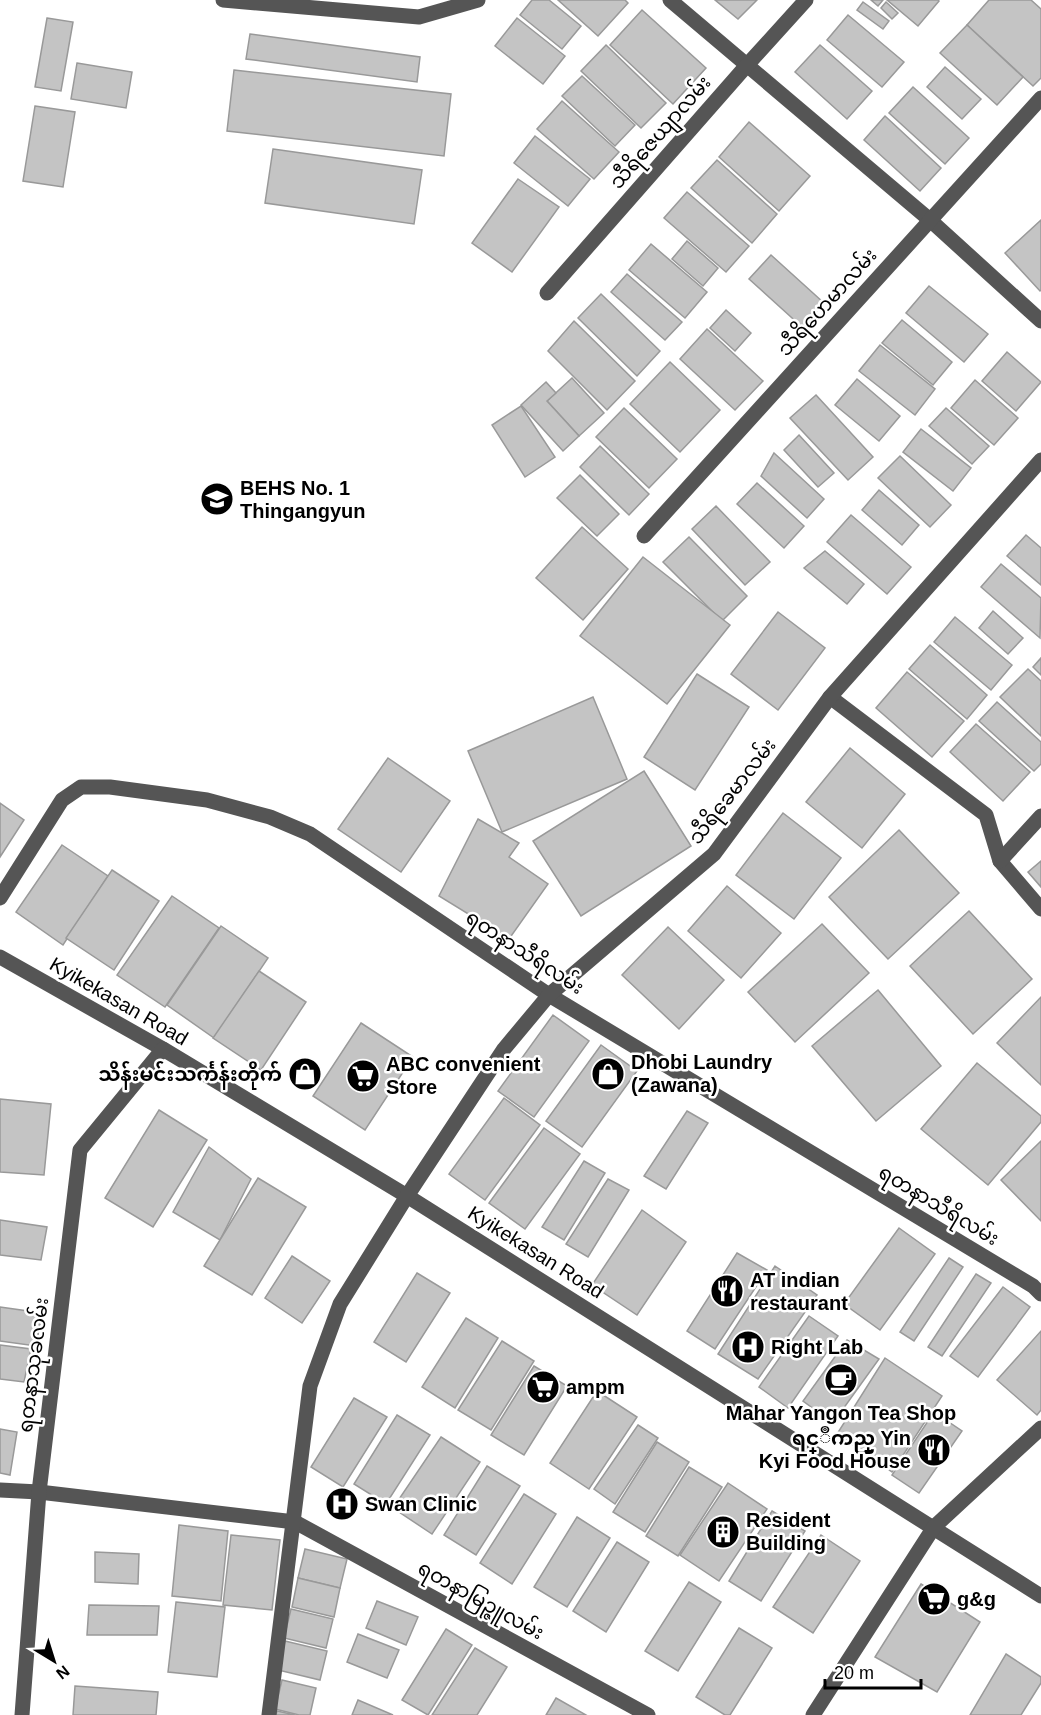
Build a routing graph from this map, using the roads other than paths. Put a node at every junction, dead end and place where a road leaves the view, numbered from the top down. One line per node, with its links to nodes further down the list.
1 (223, 0): 2 (street)
2 (476, 0)
3 (670, 0): 5 (street)
4 (806, 0): 5 (street, သီရိဇေယျာလမ်း)
5 (748, 64): 7 (street); 8 (street, သီရိဇေယျာလမ်း)
6 (1041, 98): 7 (street, သီရိဟေမာလမ်း)
7 (930, 219): 9 (street); 11 (street, သီရိဟေမာလမ်း)
8 (548, 293)
9 (1041, 321)
10 (1041, 460): 12 (street, သီရိခေမာလမ်း)
11 (644, 536)
12 (830, 697): 14 (street); 18 (street, သီရိခေမာလမ်း)
13 (1041, 816): 14 (street)
14 (1000, 861): 16 (street)
15 (0, 898): 18 (street, ရတနာသီရိလမ်း)
16 (1041, 909)
17 (0, 957): 19 (street, Kyikekasan Road)
18 (549, 995): 20 (street, သီရိခေမာလမ်း); 21 (street, ရတနာသီရိလမ်း)
19 (163, 1049): 20 (street, Kyikekasan Road); 24 (street, ရတနာသုခလမ်း)
20 (407, 1196): 25 (street); 26 (street, Kyikekasan Road)
21 (1041, 1294)
22 (1041, 1428): 26 (street)
23 (0, 1490): 24 (street, ရတနာမြဉ္ဇူလမ်း)
24 (39, 1492): 25 (street, ရတနာမြဉ္ဇူလမ်း); 28 (street, ရတနာသုခလမ်း)
25 (295, 1522): 29 (street); 30 (street, ရတနာမြဉ္ဇူလမ်း)
26 (934, 1527): 27 (street, Kyikekasan Road); 31 (street)
27 (1041, 1596)
28 (21, 1715)
29 (269, 1715)
30 (648, 1715)
31 (813, 1715)

